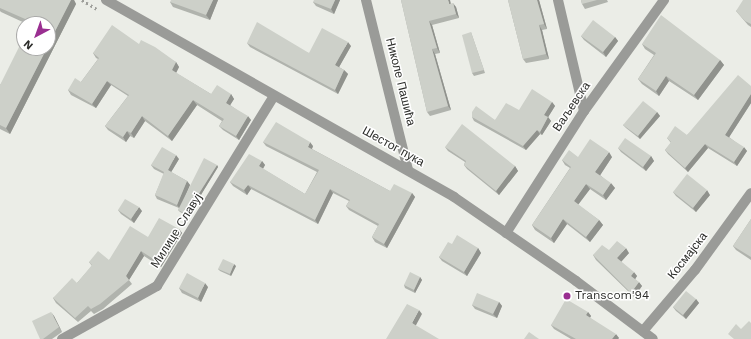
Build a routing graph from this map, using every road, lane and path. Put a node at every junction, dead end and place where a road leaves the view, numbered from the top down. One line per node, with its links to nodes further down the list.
1 (82, 0): 6 (path)
2 (106, 0): 7 (street, Шестог пука)
3 (366, 0): 9 (street, Николе Пашића)
4 (558, 0): 8 (street)
5 (664, 0): 8 (street, Ваљевска)
6 (104, 13)
7 (274, 96): 9 (street, Шестог пука); 13 (street, Милице Славуј)
8 (584, 112): 11 (street, Ваљевска)
9 (408, 170): 11 (street, Шестог пука)
10 (751, 193): 12 (street, Космајска)
11 (506, 233): 12 (street, Шестог пука)
12 (642, 331): 14 (street, Шестог пука)
13 (62, 339)
14 (653, 339)

